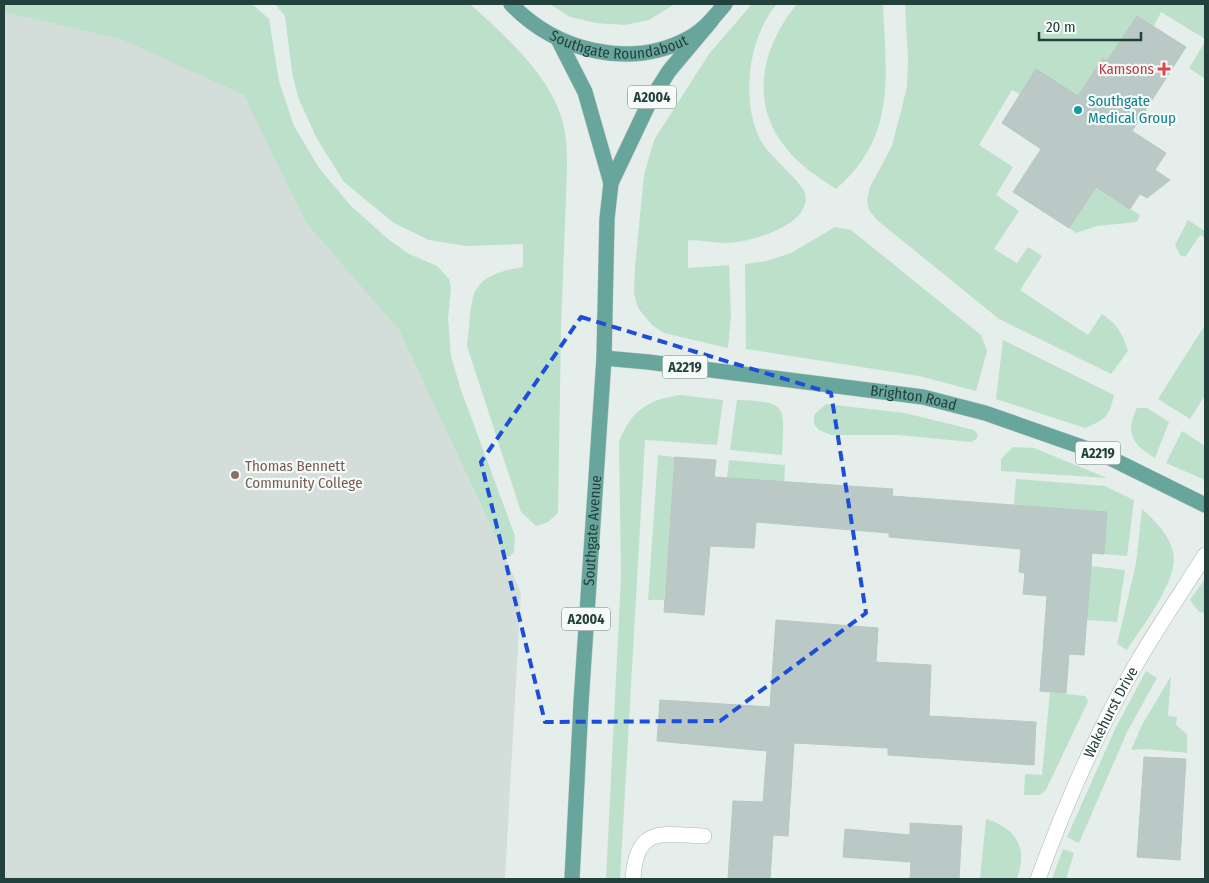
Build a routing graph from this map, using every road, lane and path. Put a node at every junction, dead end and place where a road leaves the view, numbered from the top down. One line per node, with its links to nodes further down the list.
1 (511, 4): 4 (main road, Southgate Roundabout)
2 (725, 4): 3 (main road, Southgate Roundabout)
3 (711, 21): 4 (main road, Southgate Roundabout); 5 (main road, Southgate Avenue / A2004)
4 (558, 39): 5 (main road, Southgate Avenue / A2004)
5 (611, 183): 6 (main road, Southgate Avenue / A2004)
6 (604, 358): 7 (main road, Brighton Road / A2219); 10 (main road, Southgate Avenue / A2004)
7 (1205, 505)
8 (1205, 555): 12 (street, Wakehurst Drive)
9 (704, 836): 11 (street)
10 (572, 879)
11 (633, 879)
12 (1038, 879)

